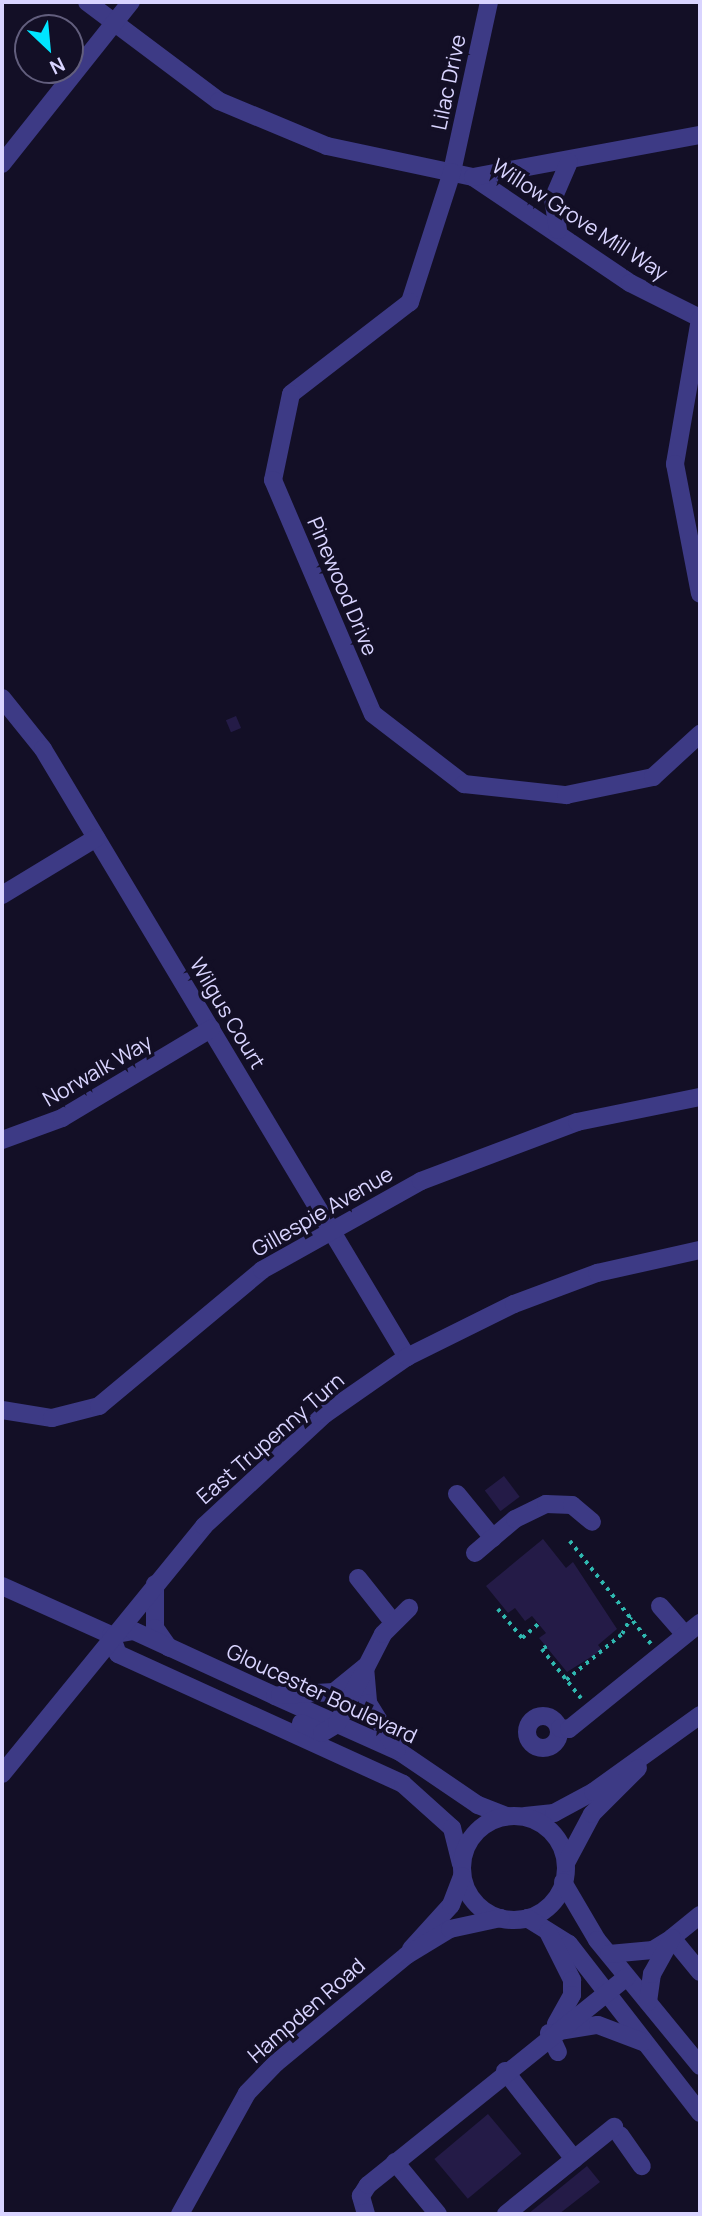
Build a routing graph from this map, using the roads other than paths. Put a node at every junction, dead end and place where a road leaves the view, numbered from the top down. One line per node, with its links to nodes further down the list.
1 (87, 2): 4 (street, Willow Grove Mill Way)
2 (131, 2): 4 (street)
3 (489, 2): 8 (street, Lilac Drive)
4 (115, 24): 7 (street); 8 (street, Willow Grove Mill Way)
5 (700, 135): 6 (street, Willow Grove Mill Way)
6 (569, 162): 9 (street, Willow Grove Mill Way); 10 (street)
7 (2, 164)
8 (452, 172): 9 (street, Willow Grove Mill Way); 14 (street, Pinewood Drive)
9 (473, 177): 10 (street, Willow Grove Mill Way)
10 (558, 230): 11 (street, Willow Grove Mill Way)
11 (700, 318): 12 (street)
12 (700, 594)
13 (2, 698): 15 (street, Wilgus Court)
14 (700, 734)
15 (96, 838): 16 (street); 17 (street, Wilgus Court)
16 (2, 895)
17 (211, 1030): 19 (street, Norwalk Way); 20 (street, Wilgus Court)
18 (700, 1097): 20 (street, Gillespie Avenue)
19 (2, 1140)
20 (330, 1229): 22 (street, Wilgus Court); 23 (street, Gillespie Avenue)
21 (700, 1250): 22 (street, East Trupenny Turn)
22 (407, 1357): 29 (street, East Trupenny Turn)
23 (2, 1409)
24 (457, 1494): 26 (street)
25 (592, 1522): 26 (street)
26 (493, 1538): 27 (street)
27 (475, 1553)
28 (358, 1578): 33 (street)
29 (155, 1584): 35 (street, East Trupenny Turn); 37 (street)
30 (2, 1586): 35 (street, Gloucester Boulevard)
31 (660, 1606): 36 (street)
32 (409, 1608): 33 (street)
33 (394, 1622): 38 (street)
34 (700, 1623): 36 (street)
35 (111, 1635): 37 (street, Gloucester Boulevard); 41 (street, Gloucester Boulevard); 46 (street, East Trupenny Turn)
36 (685, 1635): 43 (street)
37 (169, 1648): 39 (street, Gloucester Boulevard)
38 (365, 1667): 39 (street); 42 (street); 44 (street)
39 (275, 1696): 42 (street, Gloucester Boulevard)
40 (700, 1715): 45 (street)
41 (264, 1719): 42 (street); 49 (street, Gloucester Boulevard)
42 (337, 1724): 44 (street, Gloucester Boulevard)
43 (560, 1728)
44 (400, 1752): 47 (street, Gloucester Boulevard)
45 (647, 1757): 47 (street); 48 (street)
46 (2, 1774)
47 (514, 1816): 48 (street); 49 (street)
48 (566, 1863): 50 (street)
49 (462, 1870): 52 (street); 56 (street, Hampden Road)
50 (564, 1882): 53 (street); 55 (street)
51 (700, 1915): 54 (street)
52 (501, 1918): 53 (street); 56 (street, Hampden Road)
53 (535, 1921): 59 (street); 61 (street)
54 (671, 1937): 55 (street); 57 (street); 60 (street)
55 (609, 1954): 58 (street)
56 (407, 1955): 70 (street, Hampden Road)
57 (700, 1972)
58 (627, 1977): 59 (street); 60 (street)
59 (608, 1991): 61 (street); 62 (street)
60 (648, 2002): 64 (street)
61 (549, 2033): 62 (street); 63 (street); 65 (street)
62 (645, 2043): 66 (street)
63 (558, 2052)
64 (700, 2066)
65 (505, 2071): 67 (street); 68 (street)
66 (700, 2113)
67 (574, 2159): 69 (street); 73 (street)
68 (395, 2162): 71 (street); 72 (street)
69 (642, 2165)
70 (180, 2214)
71 (366, 2214)
72 (438, 2214)
73 (506, 2214)

